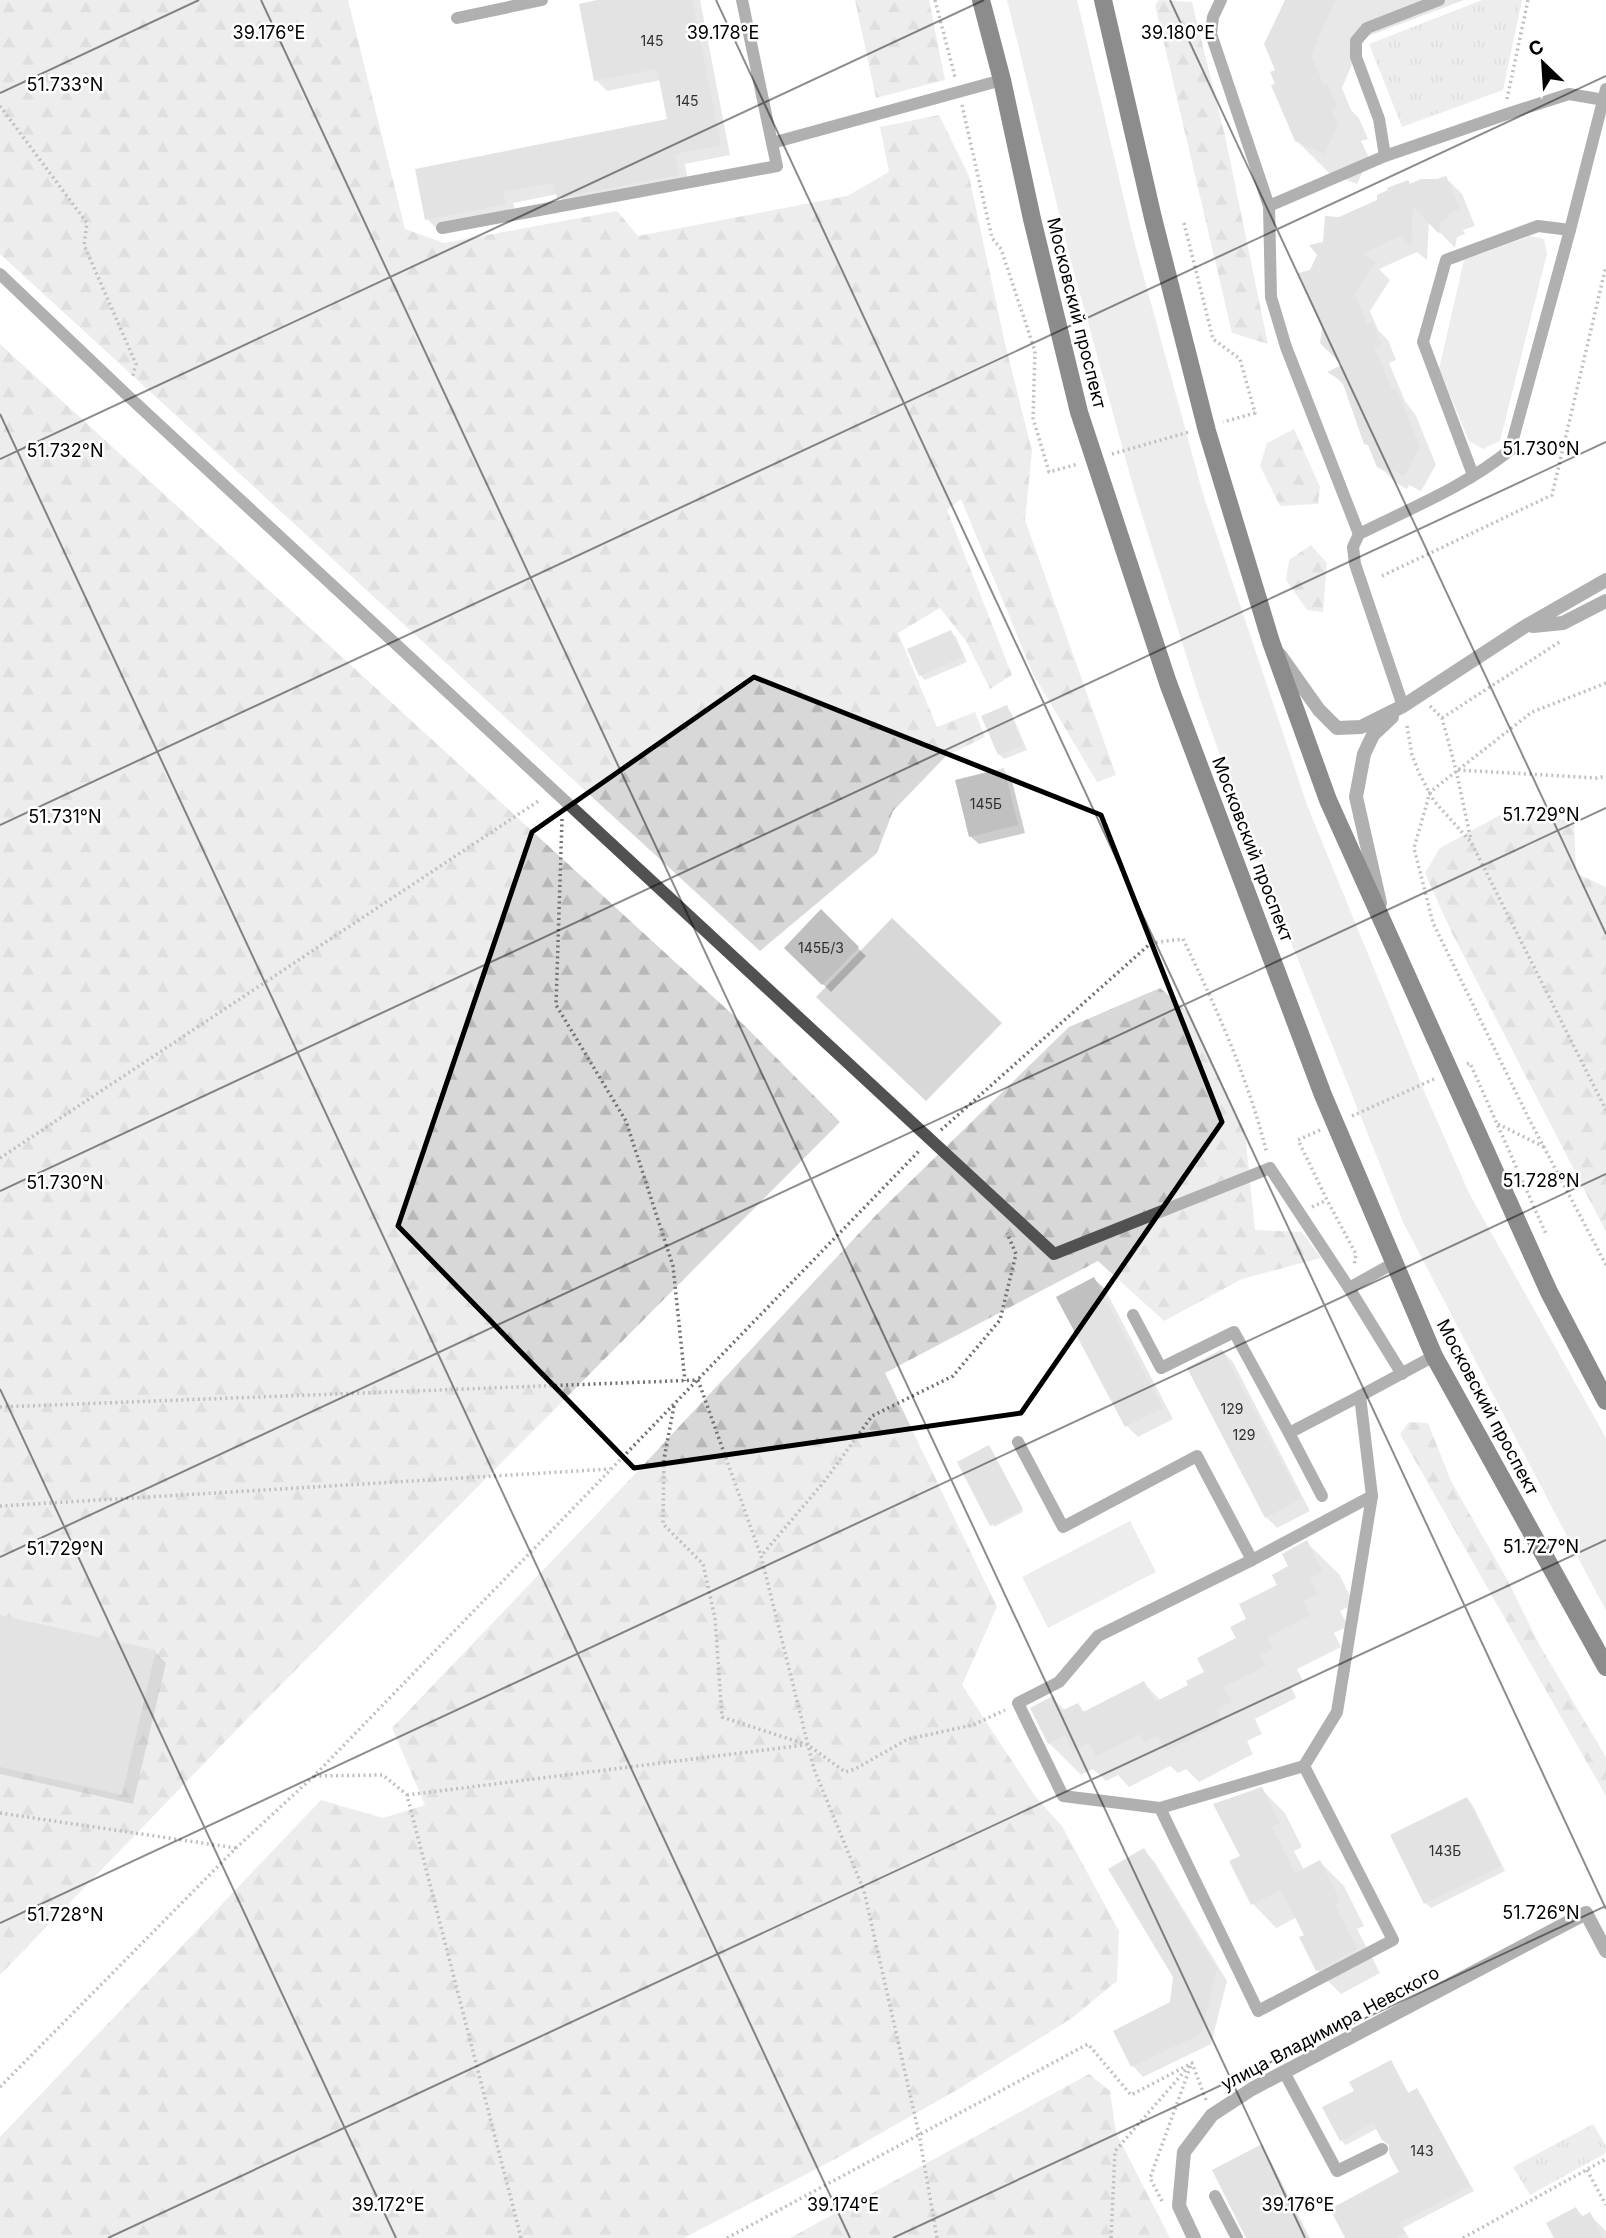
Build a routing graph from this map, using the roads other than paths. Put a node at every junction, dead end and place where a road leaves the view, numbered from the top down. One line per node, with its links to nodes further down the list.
1 (542, 0): 7 (lane)
2 (742, 0): 10 (lane)
3 (981, 0): 8 (main road, Московский проспект)
4 (1103, 0): 21 (main road)
5 (1221, 0): 12 (lane)
6 (1439, 0): 11 (lane)
7 (457, 18)
8 (1002, 80): 10 (lane); 24 (main road, Московский проспект)
9 (1605, 94): 11 (lane); 14 (lane)
10 (772, 142): 13 (lane)
11 (1385, 156): 12 (lane)
12 (1269, 206): 17 (lane)
13 (442, 228)
14 (1570, 230): 16 (lane); 16 (lane)
15 (0, 274): 25 (lane)
16 (1473, 475): 17 (lane)
17 (1359, 534): 22 (lane)
18 (1606, 580): 20 (street)
19 (1606, 601): 20 (street)
20 (1524, 627): 22 (street)
21 (1271, 642): 22 (street); 23 (main road)
22 (1403, 706): 23 (street)
23 (1388, 935): 30 (main road)
24 (1394, 1263): 25 (lane); 27 (main road, Московский проспект)
25 (1349, 1288): 28 (lane)
26 (1133, 1315): 31 (lane)
27 (1434, 1356): 28 (lane); 36 (main road, Московский проспект)
28 (1402, 1374): 29 (lane)
29 (1360, 1396): 31 (lane); 34 (lane)
30 (1606, 1401)
31 (1289, 1433): 33 (lane)
32 (1018, 1443): 35 (lane)
33 (1322, 1496)
34 (1372, 1496): 35 (lane); 37 (lane)
35 (1252, 1560): 38 (lane)
36 (1606, 1667)
37 (1304, 1766): 38 (lane); 38 (lane)
38 (1160, 1808)
39 (1606, 1951): 40 (street, улица Владимира Невского)
40 (1284, 2072): 41 (lane); 43 (street, улица Владимира Невского)
41 (1382, 2149)
42 (1215, 2196): 44 (lane)
43 (1194, 2238)
44 (1237, 2238)

